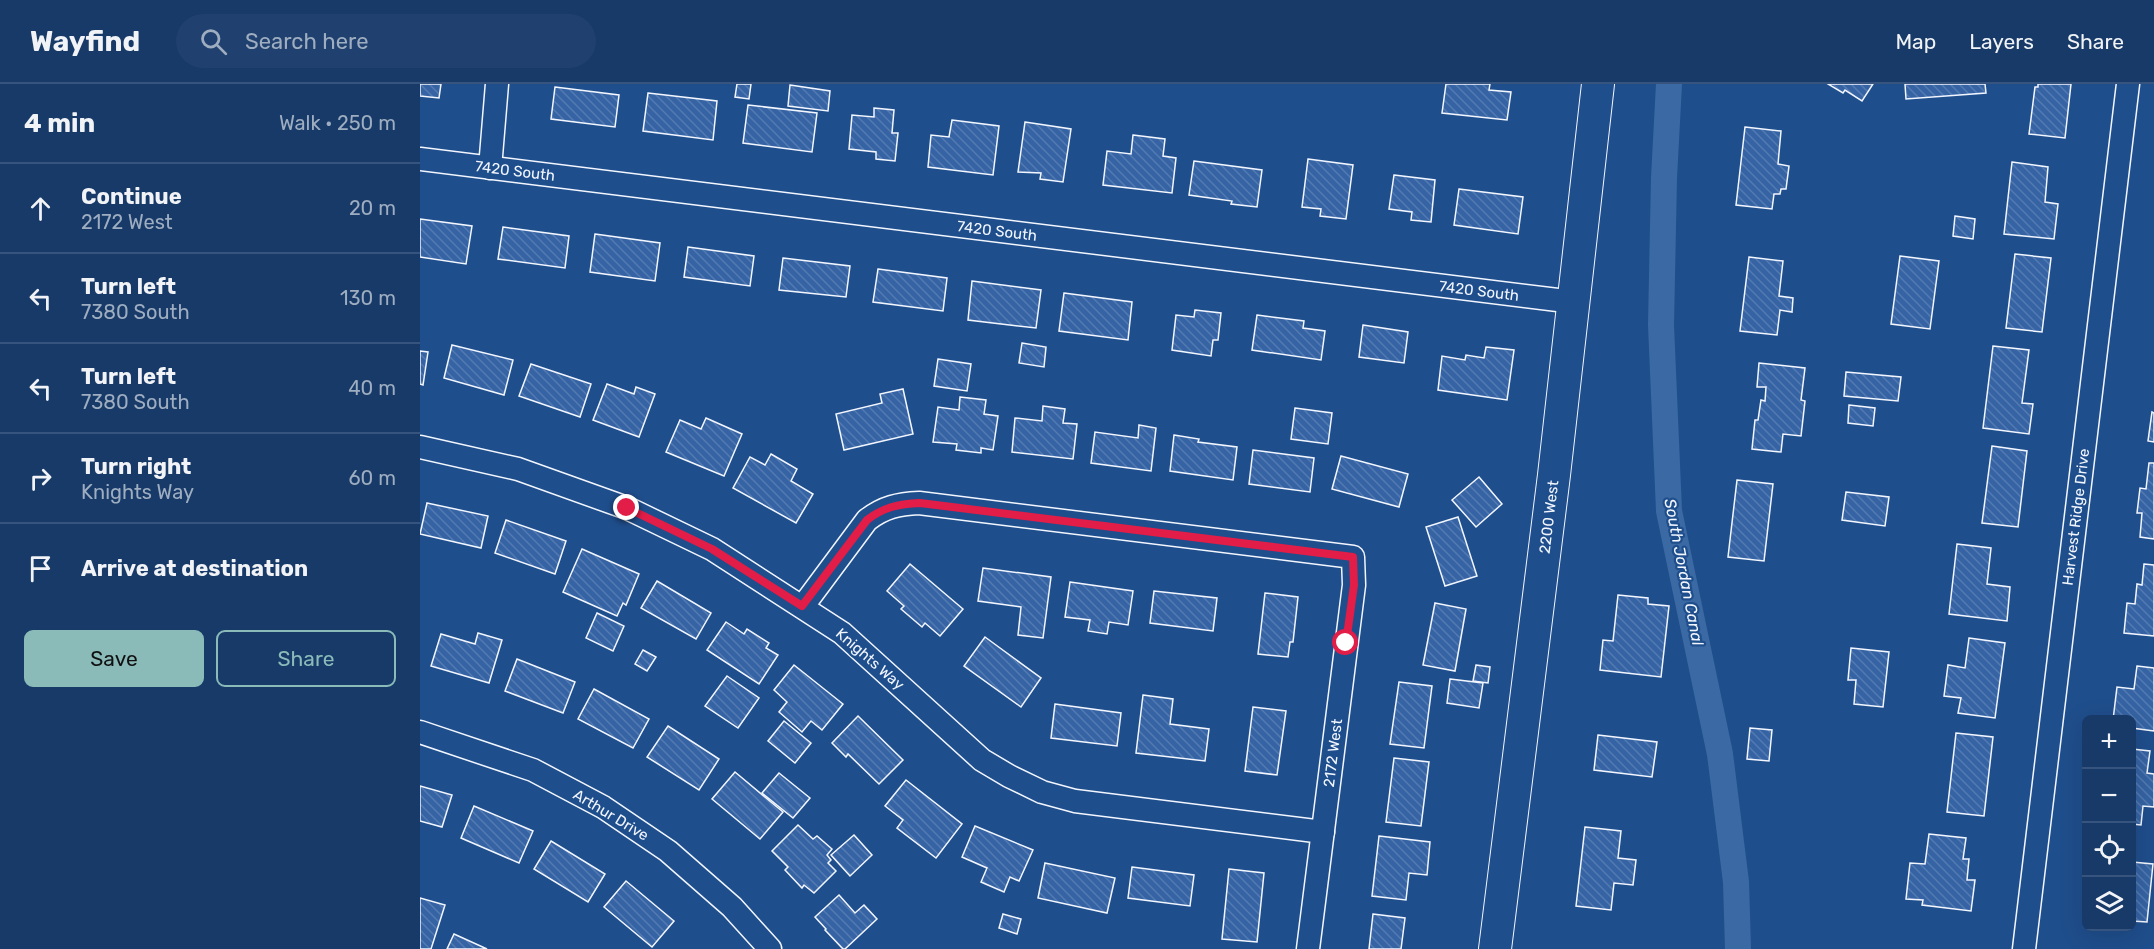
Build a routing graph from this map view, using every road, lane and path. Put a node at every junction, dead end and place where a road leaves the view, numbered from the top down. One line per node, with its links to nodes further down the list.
1 (497, 84): 5 (street)
2 (1598, 84): 6 (street, 2200 West)
3 (2128, 84): 14 (street, Harvest Ridge Drive)
4 (420, 159): 5 (street, 7420 South)
5 (490, 168): 6 (street, 7420 South)
6 (1574, 302): 13 (street, 2200 West)
7 (420, 447): 8 (street, Knights Way)
8 (802, 606): 10 (street, Knights Way); 10 (street, 2172 West)
9 (420, 732): 11 (street, Arthur Drive)
10 (1323, 832): 12 (street, 2172 West)
11 (770, 949)
12 (1308, 949)
13 (1495, 949)
14 (2024, 949)

